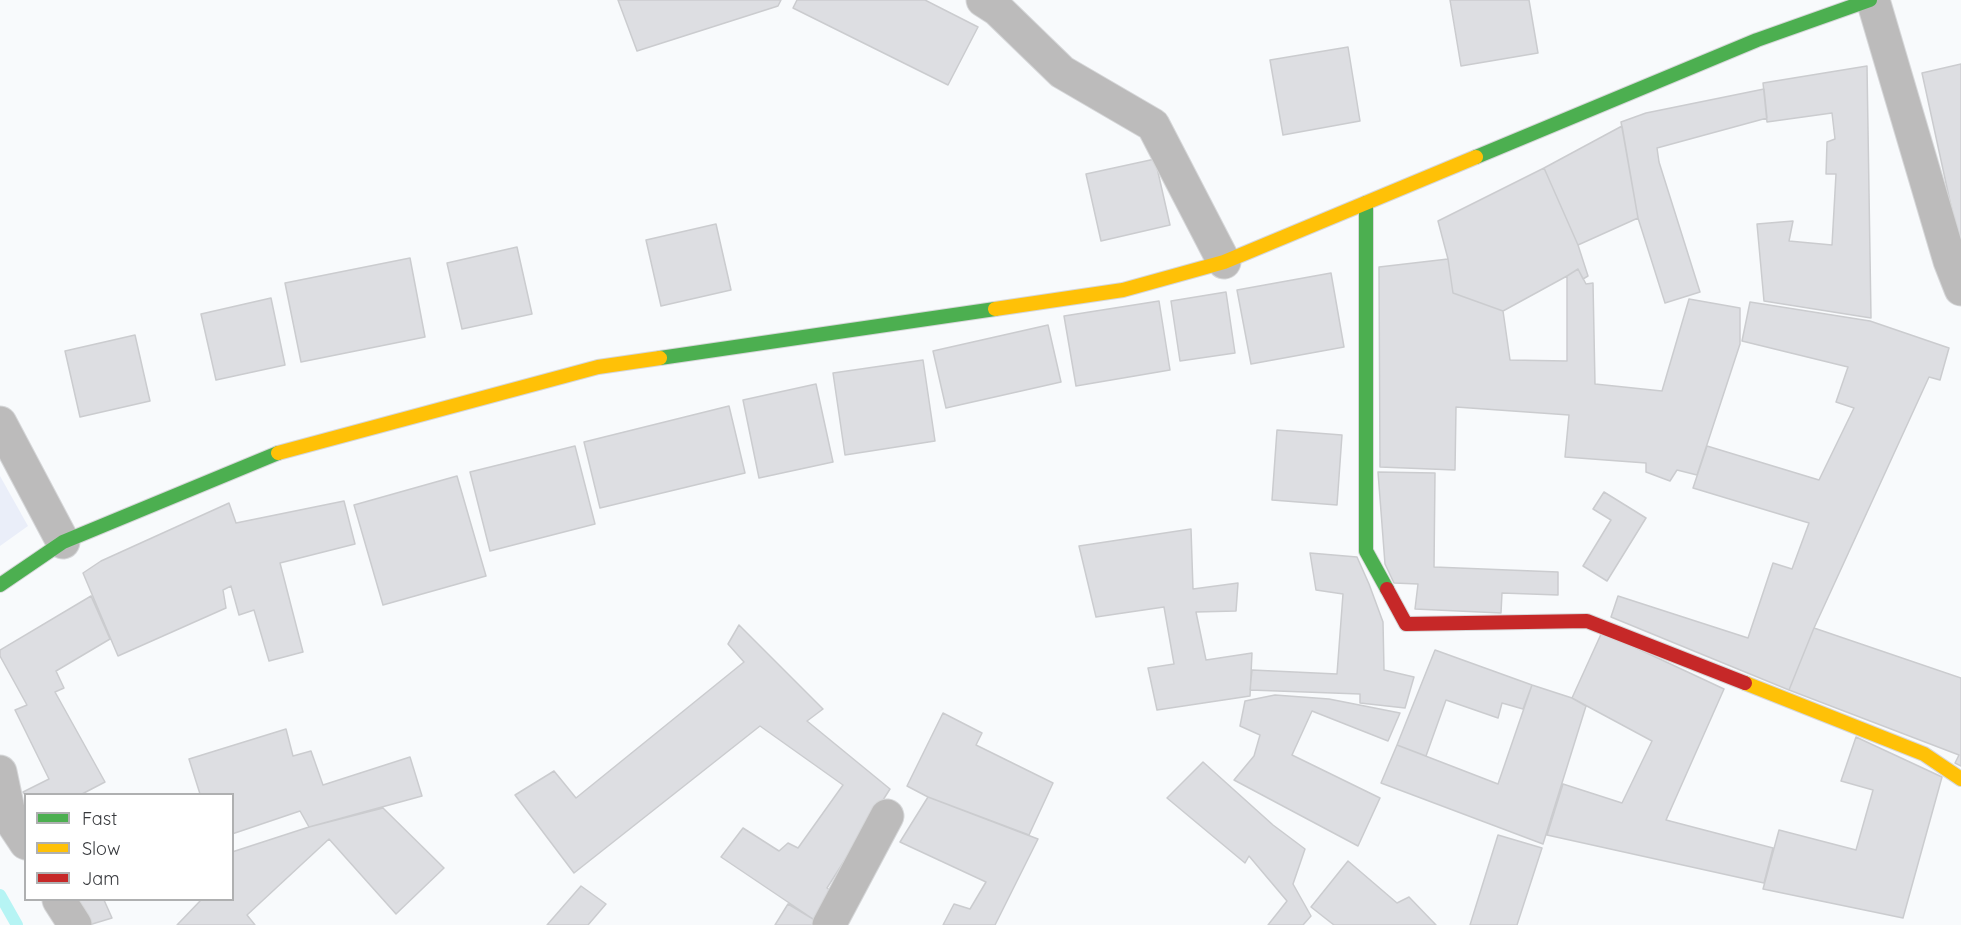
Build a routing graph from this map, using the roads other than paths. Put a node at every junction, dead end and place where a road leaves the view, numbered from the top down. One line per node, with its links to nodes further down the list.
1 (983, 0): 4 (street)
2 (1009, 0): 4 (street)
3 (1872, 0): 5 (main road); 7 (street)
4 (1062, 72): 6 (street)
5 (1366, 203): 6 (main road); 12 (main road)
6 (1224, 262): 9 (main road)
7 (1961, 289)
8 (0, 423): 9 (street)
9 (63, 542): 10 (main road)
10 (0, 585)
11 (0, 772): 14 (street)
12 (1961, 779)
13 (887, 816): 17 (street)
14 (13, 841)
15 (60, 901): 16 (street)
16 (75, 925)
17 (829, 925)

